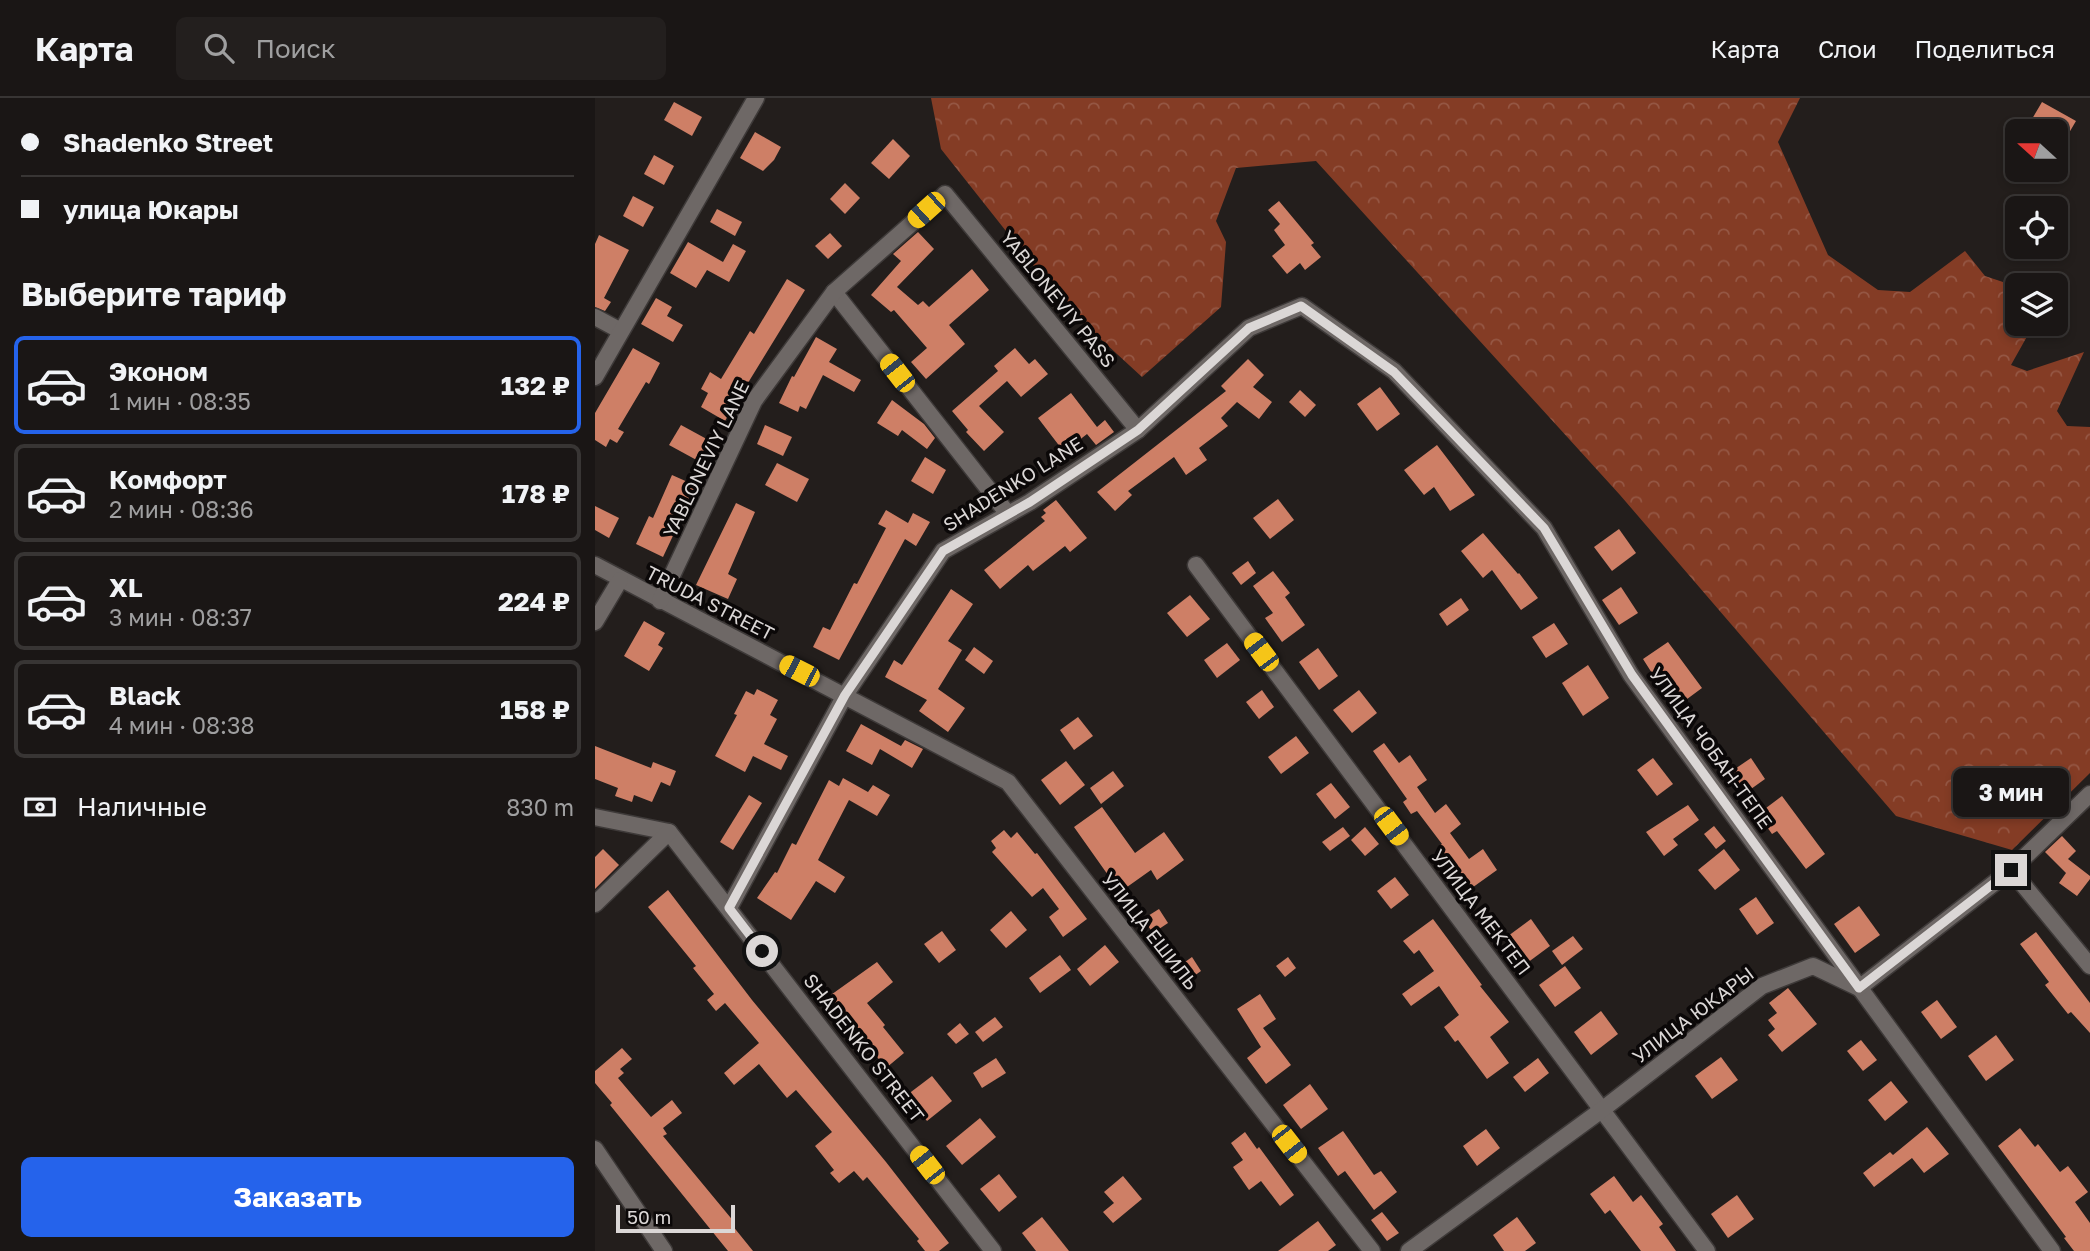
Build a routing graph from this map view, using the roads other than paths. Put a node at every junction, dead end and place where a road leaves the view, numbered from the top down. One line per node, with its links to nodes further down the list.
1 (756, 98): 6 (street)
2 (945, 194): 3 (street, YABLONEVIY LANE); 8 (street, YABLONEVIY PASS)
3 (834, 292): 9 (street); 13 (street, YABLONEVIY LANE)
4 (1301, 306): 8 (street, SHADENKO LANE); 23 (street, УЛИЦА ЧОБАН-ТЕПЕ)
5 (595, 317): 6 (street)
6 (621, 331): 7 (street)
7 (595, 377)
8 (1138, 430): 9 (street, SHADENKO LANE)
9 (1008, 514): 15 (street, SHADENKO LANE)
10 (595, 565): 12 (street, TRUDA STREET)
11 (1196, 565): 24 (street, УЛИЦА МЕКТЕП)
12 (620, 580): 13 (street, TRUDA STREET); 14 (street)
13 (660, 601): 15 (street, TRUDA STREET)
14 (595, 622)
15 (845, 695): 21 (street, SHADENKO LANE); 28 (street, УЛИЦА ЕШИЛЬ)
16 (2090, 794): 19 (street)
17 (595, 817): 18 (street)
18 (669, 832): 20 (street); 21 (street, SHADENKO STREET)
19 (2011, 870): 22 (street); 23 (street)
20 (595, 904)
21 (729, 908): 27 (street, SHADENKO STREET)
22 (2090, 966)
23 (1859, 988): 24 (street, УЛИЦА ЮКАРЫ); 31 (street, УЛИЦА ЧОБАН-ТЕПЕ)
24 (1603, 1110): 29 (street, УЛИЦА ЮКАРЫ); 30 (street, УЛИЦА МЕКТЕП)
25 (595, 1149): 26 (street)
26 (664, 1251)
27 (993, 1251)
28 (1372, 1251)
29 (1409, 1251)
30 (1707, 1251)
31 (2052, 1251)

